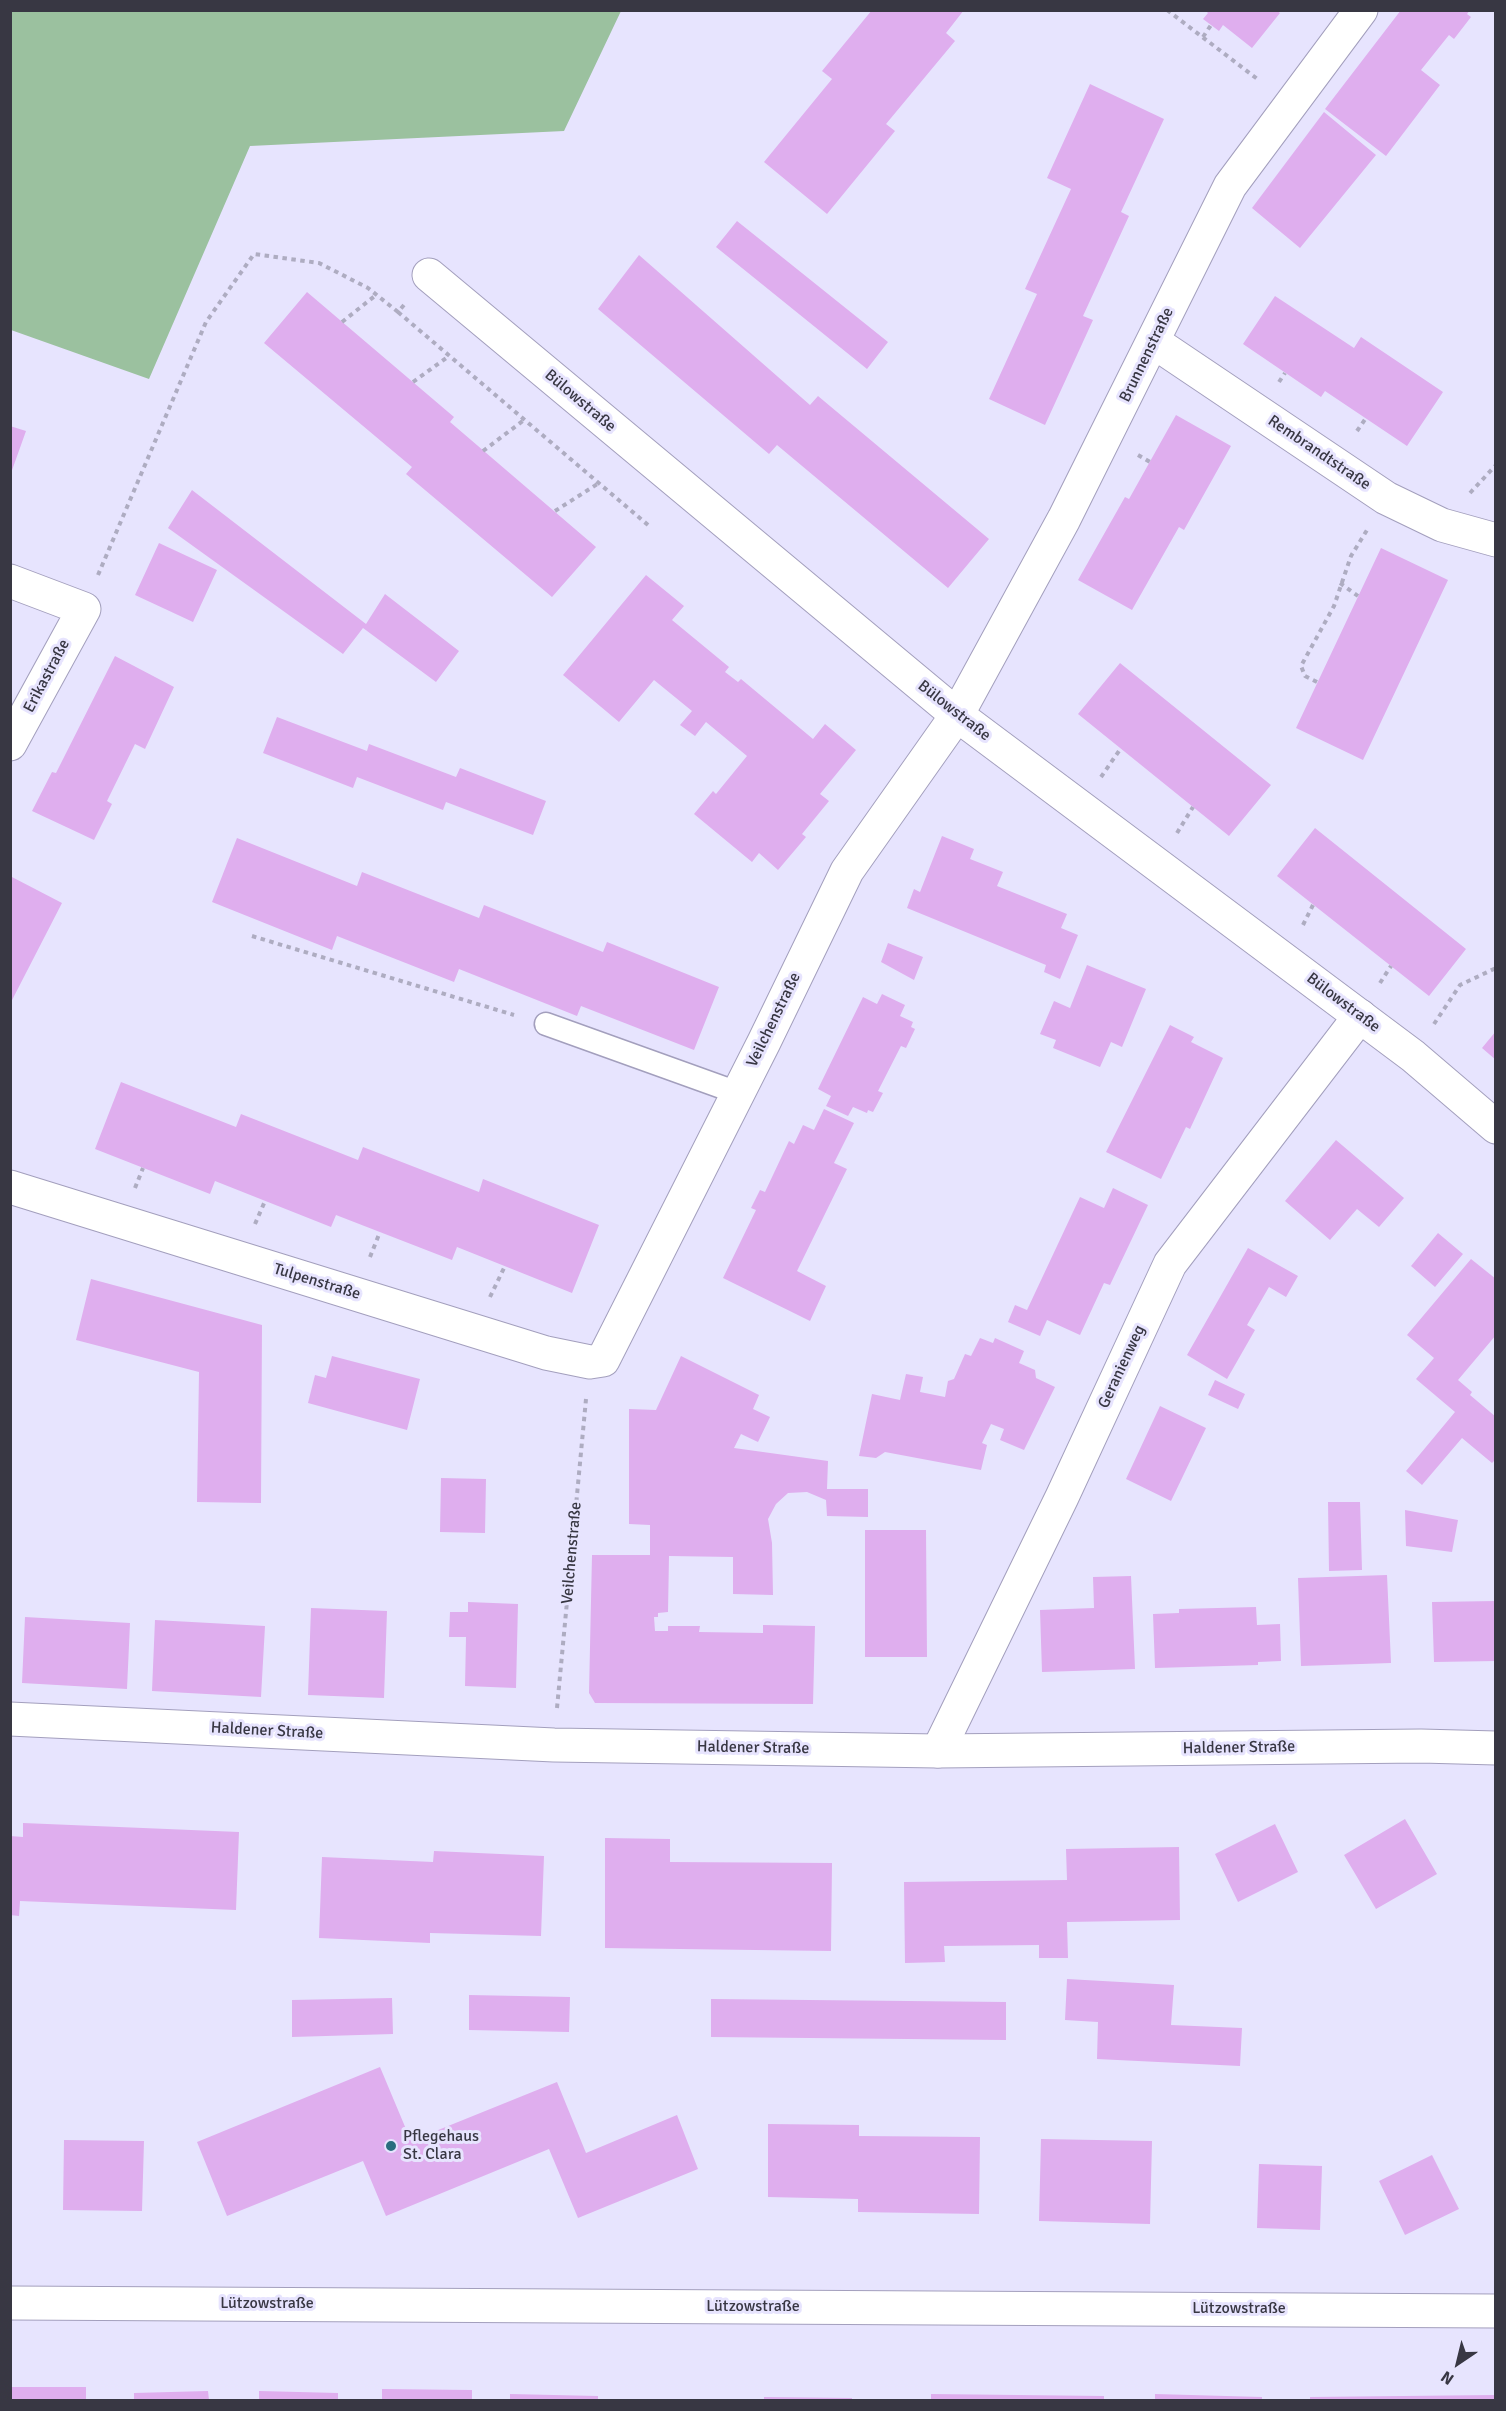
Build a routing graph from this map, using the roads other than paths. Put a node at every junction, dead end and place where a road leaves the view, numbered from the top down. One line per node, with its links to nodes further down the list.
1 (1361, 10): 3 (street, Brunnenstraße)
2 (429, 275): 6 (street, Bülowstraße)
3 (1154, 342): 4 (street, Rembrandtstraße); 6 (street, Brunnenstraße)
4 (1496, 540)
5 (10, 581): 7 (street, Erikastraße)
6 (957, 715): 8 (street, Bülowstraße); 10 (street, Veilchenstraße)
7 (10, 744)
8 (1360, 1016): 11 (street, Bülowstraße); 16 (street, Geranienweg)
9 (546, 1024): 10 (lane)
10 (738, 1093): 13 (street, Veilchenstraße)
11 (1496, 1127)
12 (10, 1187): 13 (street, Tulpenstraße)
13 (590, 1362)
14 (10, 1719): 16 (street, Haldener Straße)
15 (1496, 1748): 16 (street, Haldener Straße)
16 (938, 1751)
17 (10, 2303): 18 (street, Lützowstraße)
18 (1496, 2311)

